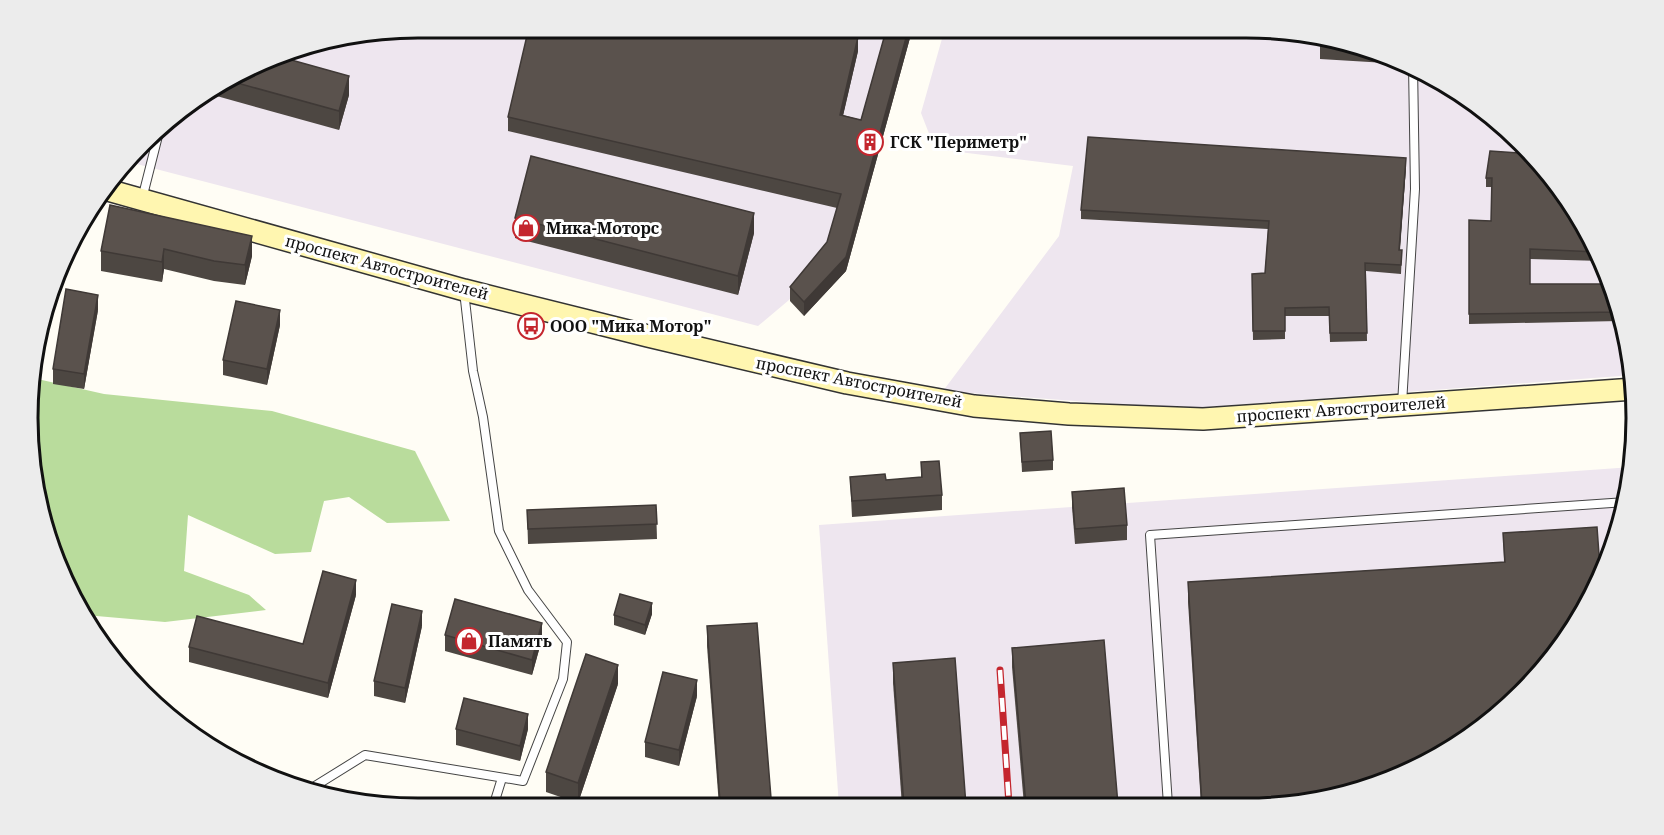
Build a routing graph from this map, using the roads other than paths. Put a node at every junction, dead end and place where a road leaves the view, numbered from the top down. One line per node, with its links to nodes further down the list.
1 (1413, 76): 7 (lane)
2 (157, 142): 4 (lane)
3 (112, 191): 4 (main road, проспект Автостроителей)
4 (142, 200): 5 (main road, проспект Автостроителей)
5 (464, 290): 7 (main road, проспект Автостроителей); 9 (lane)
6 (1626, 390): 7 (main road, проспект Автостроителей)
7 (1402, 405)
8 (1617, 503): 12 (lane)
9 (502, 778): 10 (lane); 11 (lane)
10 (318, 785)
11 (496, 798)
12 (1168, 798)

